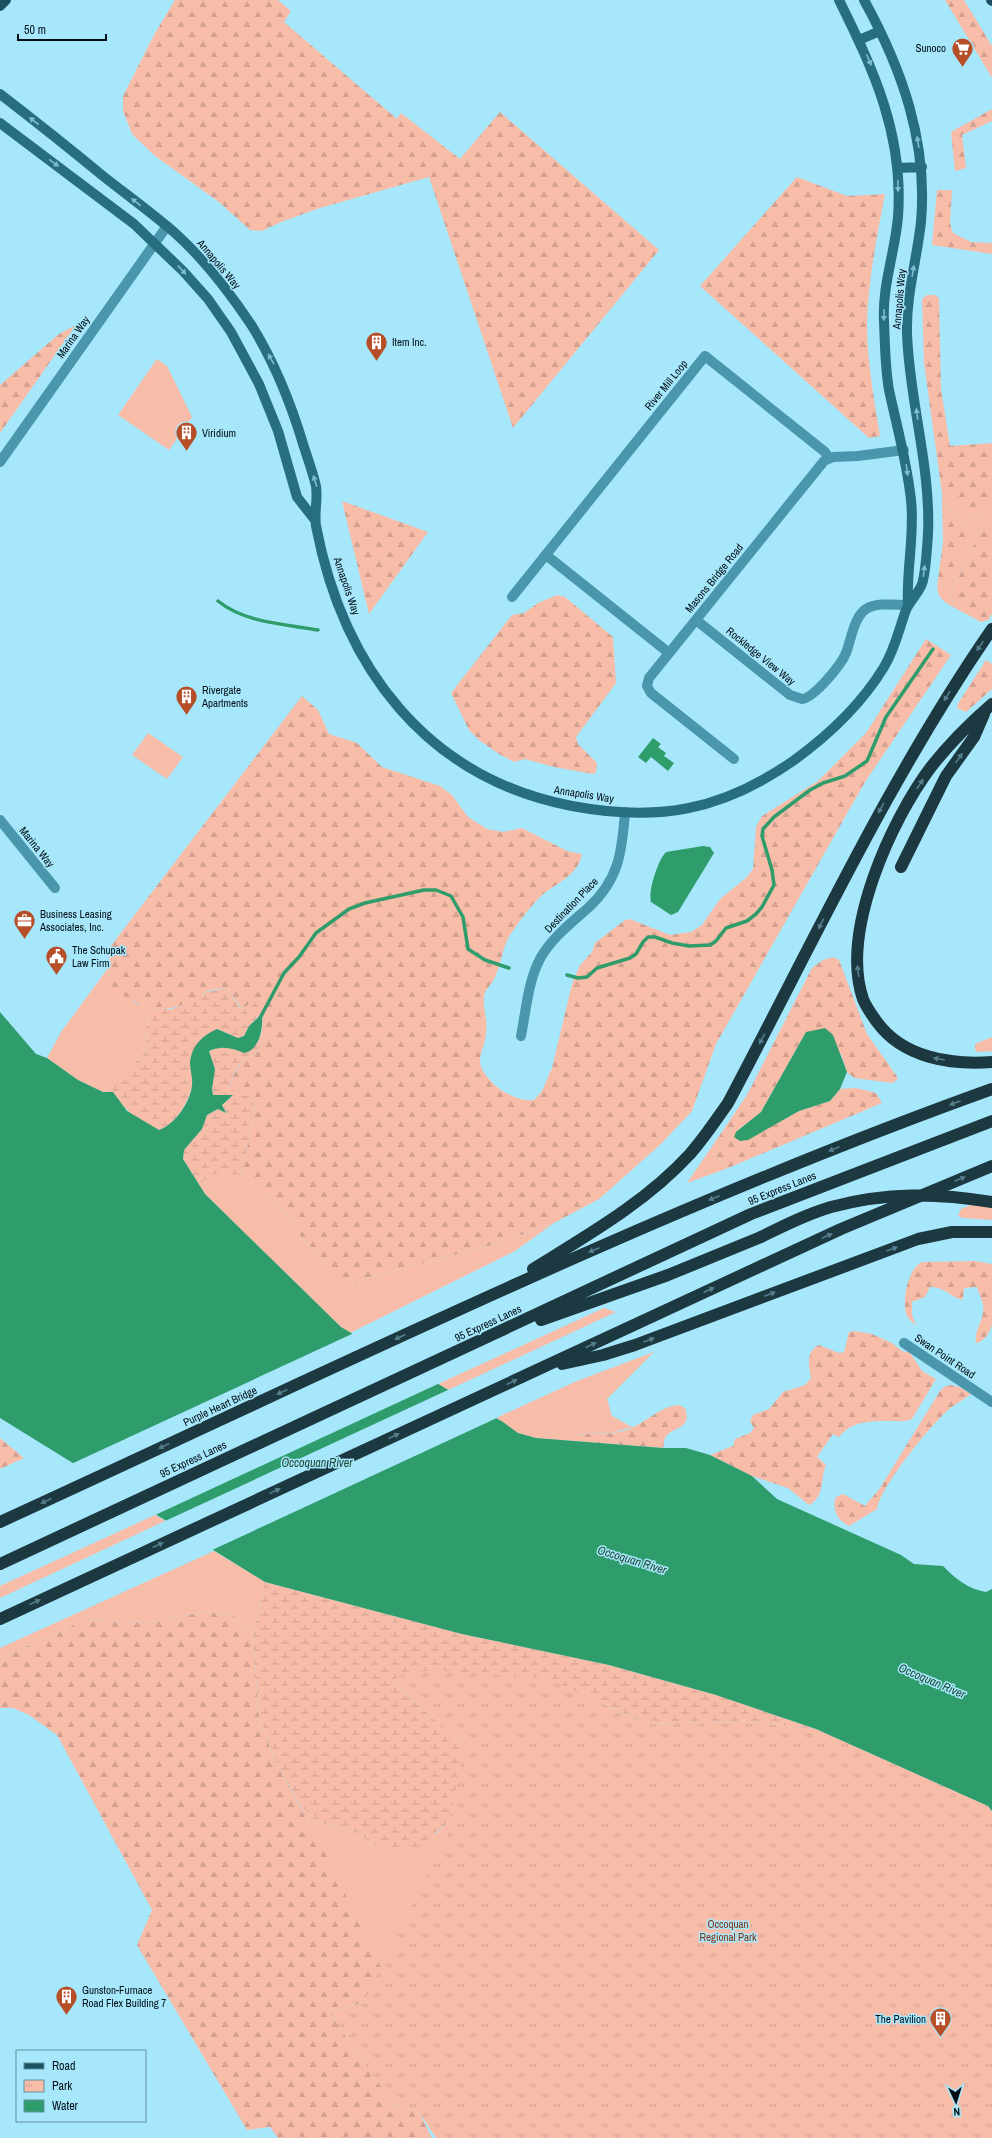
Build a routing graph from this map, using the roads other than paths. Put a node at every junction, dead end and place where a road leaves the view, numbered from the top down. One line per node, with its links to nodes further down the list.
1 (6, 0): 4 (main road)
2 (839, 0): 6 (street, Annapolis Way)
3 (864, 0): 5 (street, Annapolis Way)
4 (0, 6)
5 (880, 31): 6 (street); 9 (street, Annapolis Way, one-way to 5)
6 (859, 40): 10 (street, Annapolis Way, one-way to 10)
7 (0, 94): 11 (street, Annapolis Way, one-way to 7)
8 (0, 123): 12 (street, Annapolis Way, one-way to 12)
9 (922, 167): 10 (street); 19 (street, Annapolis Way, one-way to 9)
10 (898, 168): 13 (street, Annapolis Way, one-way to 13)
11 (167, 226): 12 (street, Marina Way); 16 (street, Annapolis Way, one-way to 11)
12 (155, 242): 15 (street, Marina Way); 16 (street, Annapolis Way, one-way to 16)
13 (904, 450): 14 (street); 19 (street, Annapolis Way, one-way to 19)
14 (829, 458): 17 (street, River Mill Loop); 20 (street, Masons Bridge Road)
15 (0, 462)
16 (315, 520): 25 (street, Annapolis Way)
17 (546, 555): 18 (street, River Mill Loop); 22 (street)
18 (512, 597)
19 (908, 605): 20 (street, Rockledge View Way); 25 (street, Annapolis Way)
20 (696, 620): 22 (street, Masons Bridge Road)
21 (992, 629): 36 (highway, one-way to 36)
22 (669, 653): 24 (street, Masons Bridge Road)
23 (990, 706): 27 (highway, one-way to 23); 30 (highway, one-way to 23)
24 (734, 759)
25 (624, 812): 29 (street, Destination Place)
26 (0, 820): 28 (street, Marina Way)
27 (901, 867)
28 (55, 888)
29 (521, 1036)
30 (992, 1062)
31 (992, 1089): 36 (highway, one-way to 36)
32 (992, 1121): 37 (highway, 95 Express Lanes)
33 (992, 1166): 39 (highway, one-way to 33)
34 (992, 1202): 37 (highway, bridge)
35 (992, 1232): 39 (highway, one-way to 35)
36 (496, 1292): 41 (highway, Purple Heart Bridge, one-way to 41)
37 (482, 1341): 42 (highway, 95 Express Lanes)
38 (904, 1343): 40 (street, Swan Point Road)
39 (543, 1368): 43 (highway, one-way to 39)
40 (992, 1402)
41 (0, 1522)
42 (0, 1564)
43 (0, 1618)

